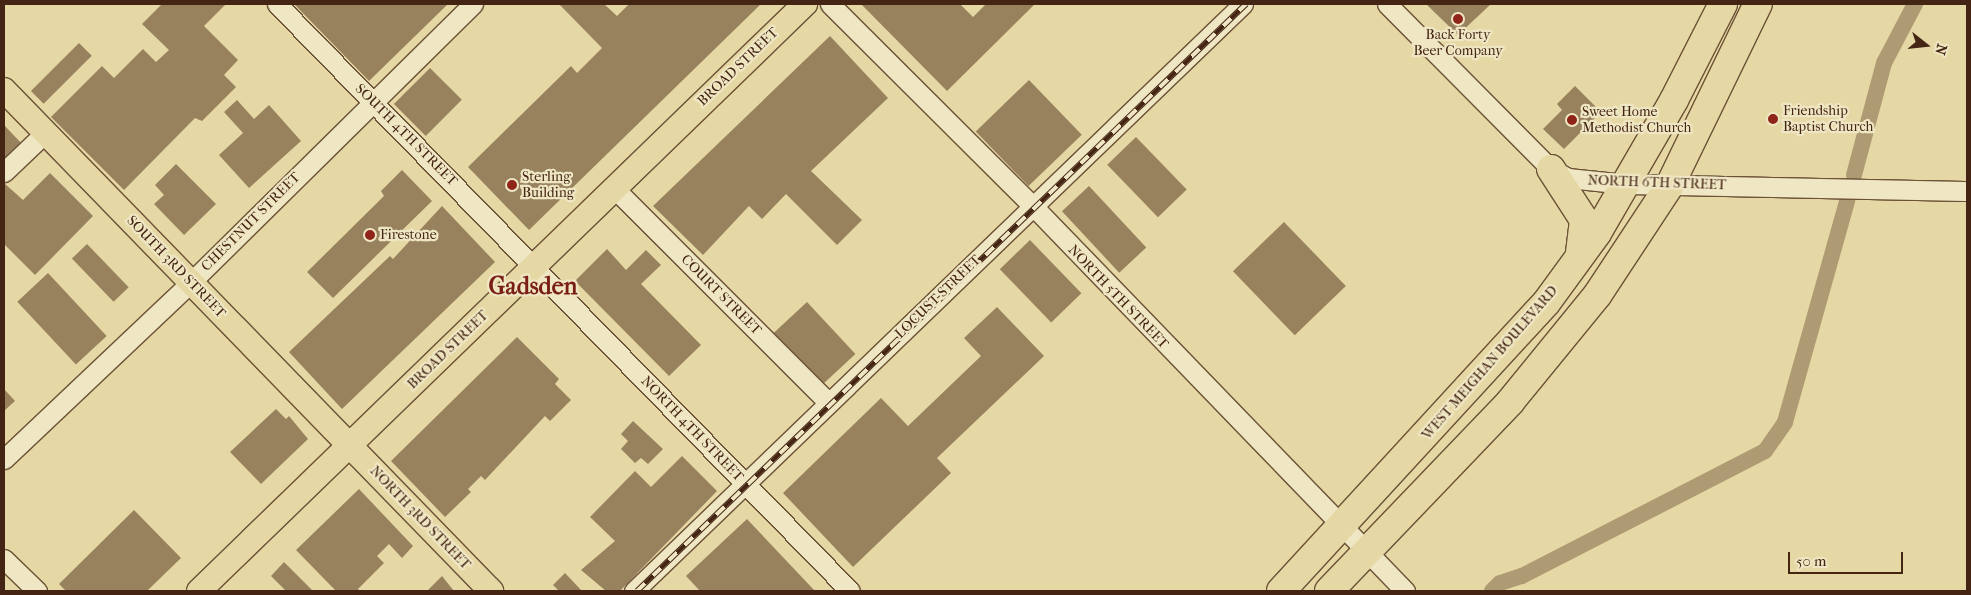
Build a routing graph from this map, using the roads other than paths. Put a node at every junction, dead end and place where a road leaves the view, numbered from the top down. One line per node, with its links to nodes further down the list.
1 (277, 4): 10 (street, SOUTH 4TH STREET)
2 (473, 4): 10 (street, CHESTNUT STREET)
3 (805, 4): 16 (main road, BROAD STREET)
4 (830, 4): 18 (street, NORTH 5TH STREET)
5 (1243, 4): 18 (street, LOCUST STREET)
6 (1388, 4): 12 (street, NORTH 6TH STREET)
7 (1723, 4): 14 (highway, WEST MEIGHAN BOULEVARD)
8 (1758, 4): 15 (highway)
9 (4, 90): 11 (main road, SOUTH 3RD STREET)
10 (372, 102): 20 (street, SOUTH 4TH STREET); 21 (street, CHESTNUT STREET)
11 (45, 133): 13 (street); 21 (main road, SOUTH 3RD STREET)
12 (1551, 170): 14 (street, NORTH 6TH STREET); 19 (highway)
13 (4, 172)
14 (1626, 184): 15 (street, NORTH 6TH STREET); 19 (highway, WEST MEIGHAN BOULEVARD)
15 (1670, 185): 17 (street, NORTH 6TH STREET); 27 (highway)
16 (613, 187): 20 (main road, BROAD STREET); 22 (street, COURT STREET)
17 (1967, 191)
18 (1032, 205): 22 (street, LOCUST STREET); 26 (street, NORTH 5TH STREET)
19 (1580, 257): 26 (highway, WEST MEIGHAN BOULEVARD)
20 (535, 266): 23 (main road, BROAD STREET); 25 (street, NORTH 4TH STREET)
21 (190, 282): 23 (main road, SOUTH 3RD STREET); 24 (street, CHESTNUT STREET)
22 (829, 403): 25 (street, LOCUST STREET)
23 (350, 444): 30 (main road, BROAD STREET); 31 (main road, NORTH 3RD STREET)
24 (4, 459)
25 (745, 484): 32 (street, LOCUST STREET); 33 (street, NORTH 4TH STREET)
26 (1342, 526): 27 (street, NORTH 5TH STREET); 34 (highway, WEST MEIGHAN BOULEVARD)
27 (1367, 553): 35 (highway); 36 (street, NORTH 5TH STREET)
28 (4, 559): 29 (street)
29 (37, 591)
30 (199, 591)
31 (490, 591)
32 (634, 591)
33 (850, 591)
34 (1280, 591)
35 (1329, 591)
36 (1405, 591)

